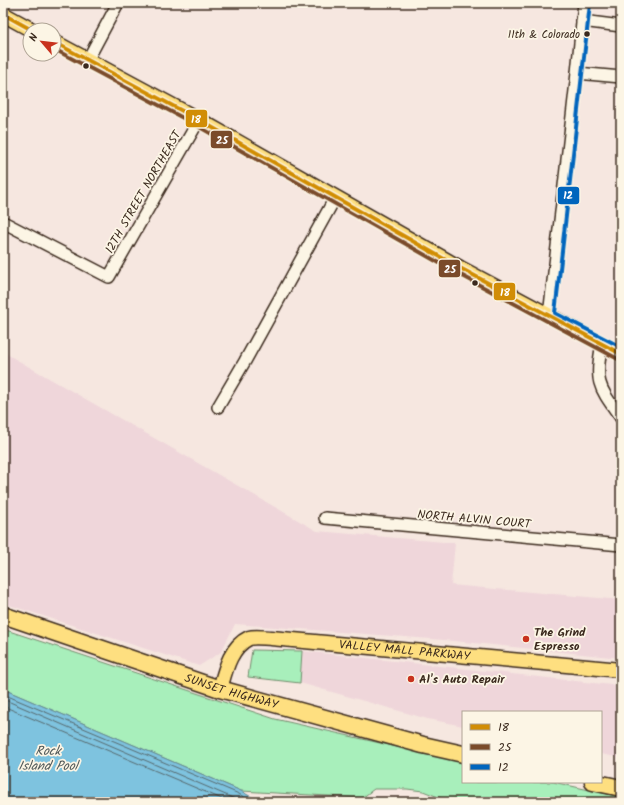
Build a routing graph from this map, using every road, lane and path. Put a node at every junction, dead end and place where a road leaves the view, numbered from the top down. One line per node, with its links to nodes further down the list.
1 (118, 3): 8 (street)
2 (584, 3): 4 (street)
3 (3, 14): 5 (main road)
4 (582, 22): 6 (street); 9 (street)
5 (22, 24)
6 (621, 26)
7 (62, 47): 8 (main road)
8 (87, 61): 11 (main road)
9 (578, 73): 10 (street); 14 (street)
10 (621, 77)
11 (199, 120): 12 (main road); 13 (street, 12TH STREET NORTHEAST)
12 (335, 198): 14 (main road); 17 (street)
13 (3, 222)
14 (549, 316): 15 (main road)
15 (602, 344): 16 (main road); 18 (street)
16 (621, 354)
17 (218, 407)
18 (621, 418)
19 (325, 518): 20 (street, NORTH ALVIN COURT)
20 (621, 545)
21 (3, 615): 23 (highway, SUNSET HIGHWAY)
22 (621, 670): 23 (main road, VALLEY MALL PARKWAY)
23 (220, 689): 24 (highway, SUNSET HIGHWAY)
24 (462, 754)
25 (598, 783): 26 (highway)
26 (621, 788)

